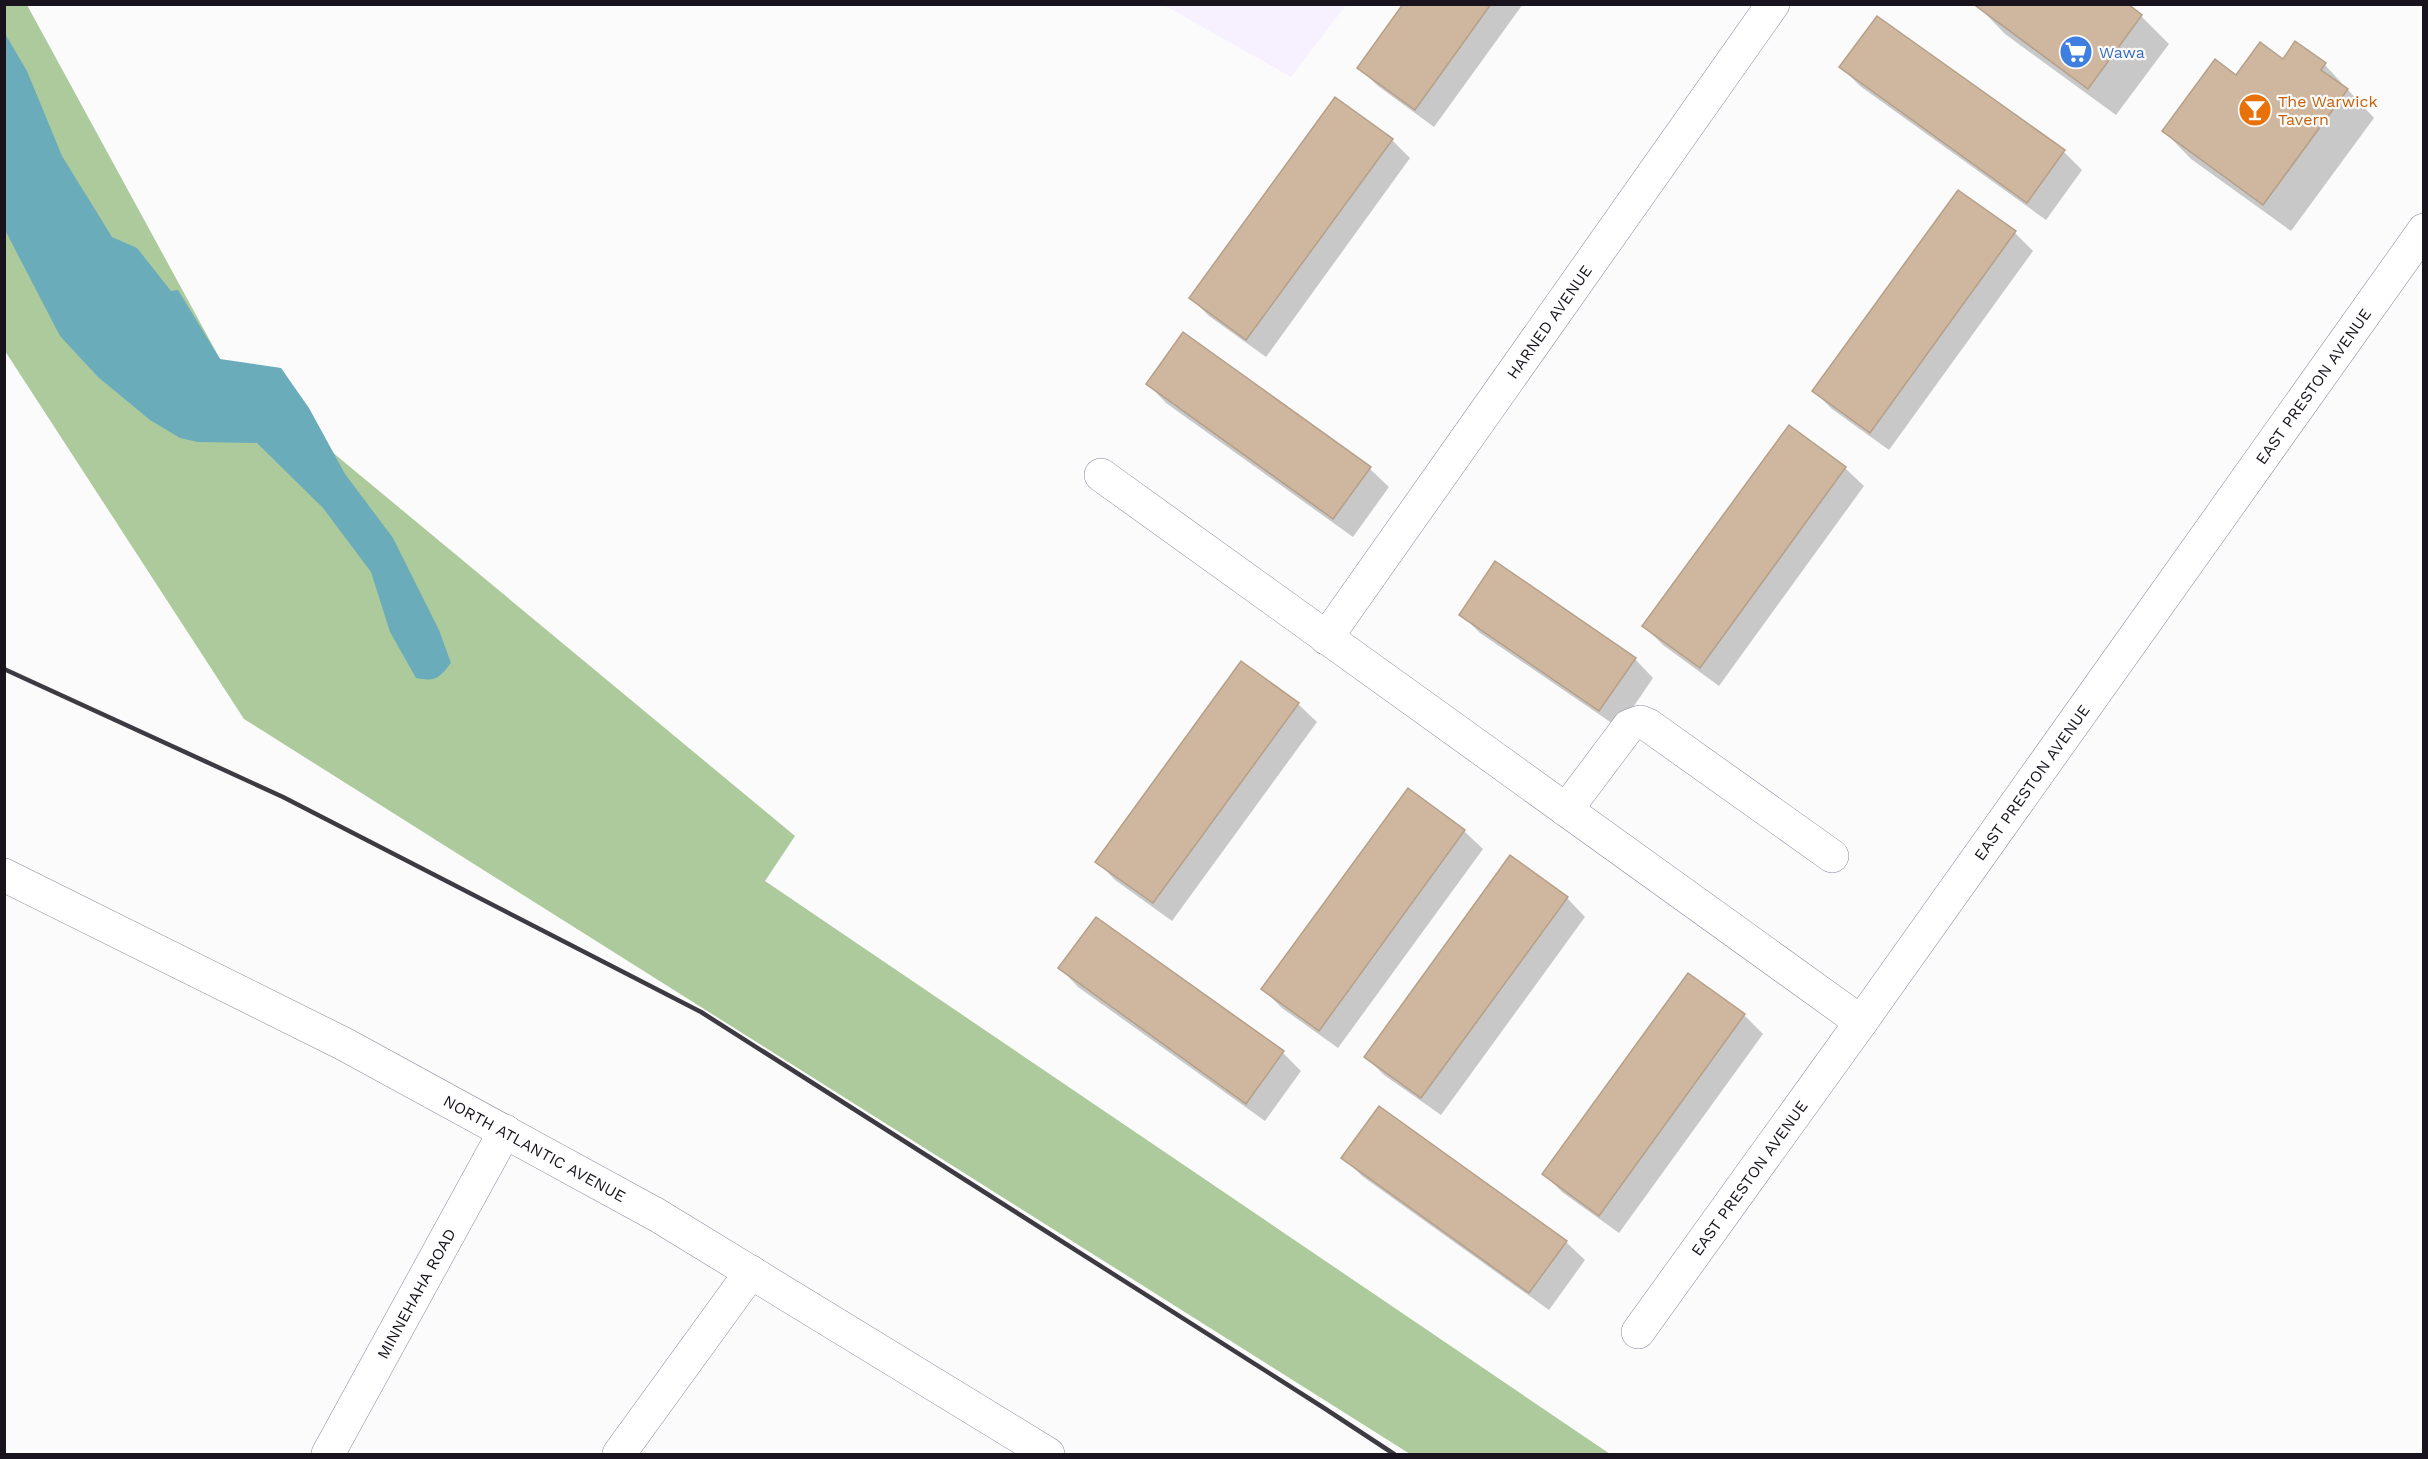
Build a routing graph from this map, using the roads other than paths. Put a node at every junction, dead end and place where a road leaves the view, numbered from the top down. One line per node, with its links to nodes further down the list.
1 (1773, 4): 4 (street, HARNED AVENUE)
2 (2424, 230): 8 (street, EAST PRESTON AVENUE)
3 (1101, 476): 4 (street)
4 (1326, 638): 5 (street)
5 (1566, 810): 6 (street); 8 (street)
6 (1832, 856)
7 (4, 875): 9 (street, NORTH ATLANTIC AVENUE)
8 (1861, 1022): 11 (street, EAST PRESTON AVENUE)
9 (505, 1131): 10 (street, NORTH ATLANTIC AVENUE); 12 (street, MINNEHAHA ROAD)
10 (751, 1272): 13 (street); 14 (street, NORTH ATLANTIC AVENUE)
11 (1638, 1332)
12 (328, 1455)
13 (620, 1455)
14 (1048, 1455)

